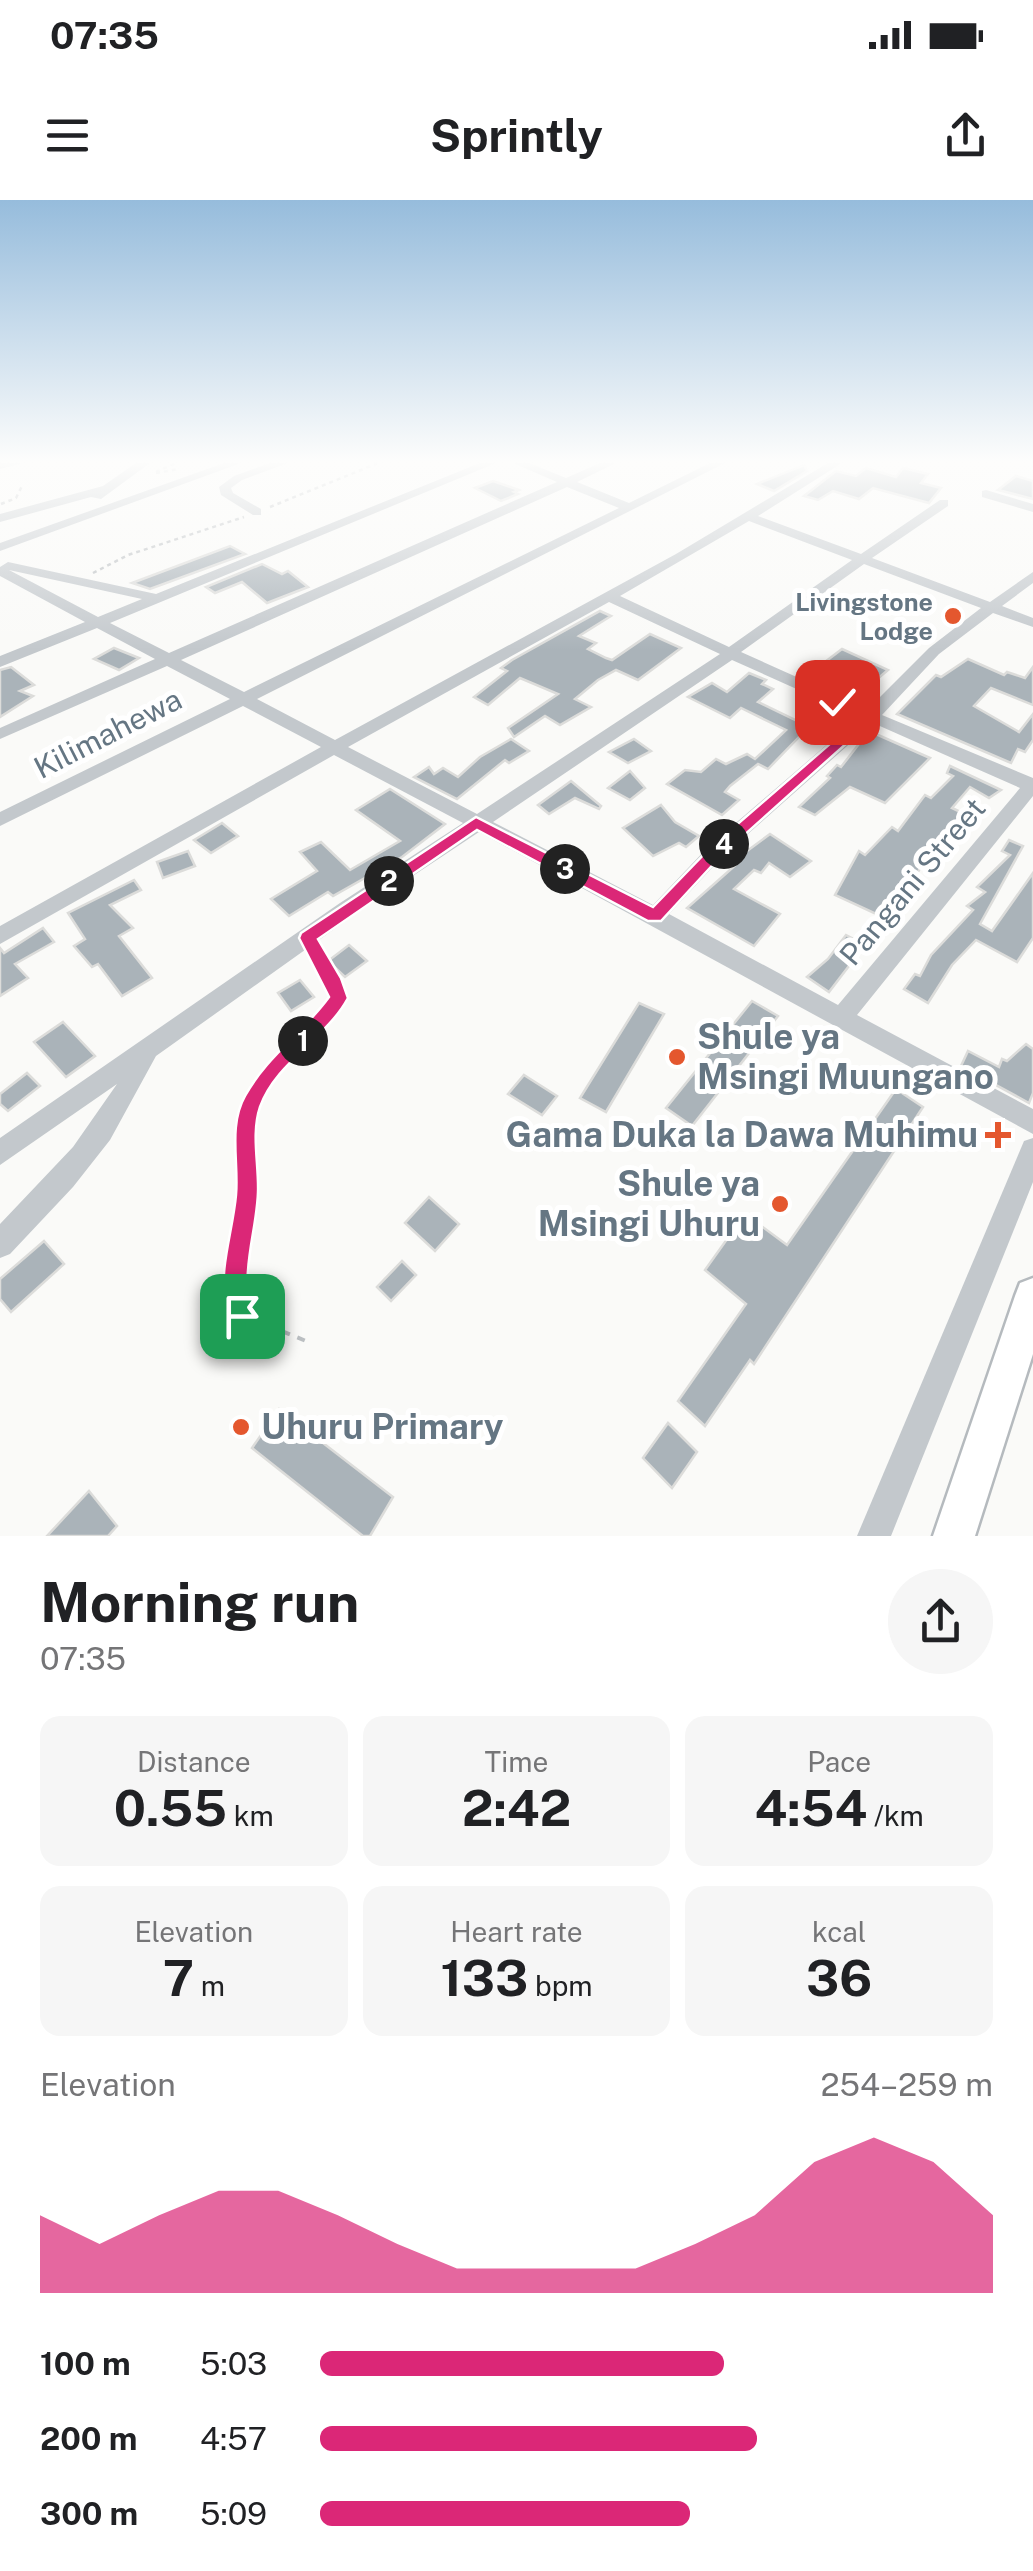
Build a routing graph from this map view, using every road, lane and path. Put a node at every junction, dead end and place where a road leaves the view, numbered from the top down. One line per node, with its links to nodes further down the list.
1 (59, 525): 10 (street)
2 (222, 525): 14 (path)
3 (336, 525): 16 (street)
4 (467, 525): 21 (street)
5 (594, 525): 23 (street, Kilimahewa)
6 (735, 525): 15 (street)
7 (773, 525): 11 (street)
8 (913, 525): 11 (street)
9 (0, 528): 10 (street)
10 (5, 545): 12 (street)
11 (866, 560): 17 (street); 20 (street)
12 (3, 572): 14 (street); 18 (street)
13 (1033, 576): 17 (street)
14 (73, 581): 16 (street)
15 (610, 597): 20 (street); 26 (street)
16 (157, 598): 18 (street)
17 (992, 607): 19 (street); 24 (street)
18 (98, 623): 21 (street); 22 (street)
19 (1033, 623)
20 (730, 653): 24 (street); 29 (street)
21 (166, 659): 23 (street); 25 (street)
22 (0, 662)
23 (240, 698): 26 (street); 28 (street, Kilimahewa)
24 (870, 716): 27 (street); 30 (street)
25 (0, 734)
26 (335, 746): 29 (street); 31 (street)
27 (1032, 786): 33 (street, Pangani Street)
28 (0, 820)
29 (476, 823): 30 (street); 32 (street)
30 (654, 916): 33 (street)
31 (0, 936)
32 (307, 938): 34 (street); 40 (path)
33 (841, 1018): 35 (street)
34 (146, 1053): 37 (street); 38 (street)
35 (1033, 1122)
36 (1033, 1150): 41 (street)
37 (0, 1153)
38 (0, 1244)
39 (1033, 1296): 42 (main road)
40 (306, 1342)
41 (874, 1536)
42 (954, 1536)

